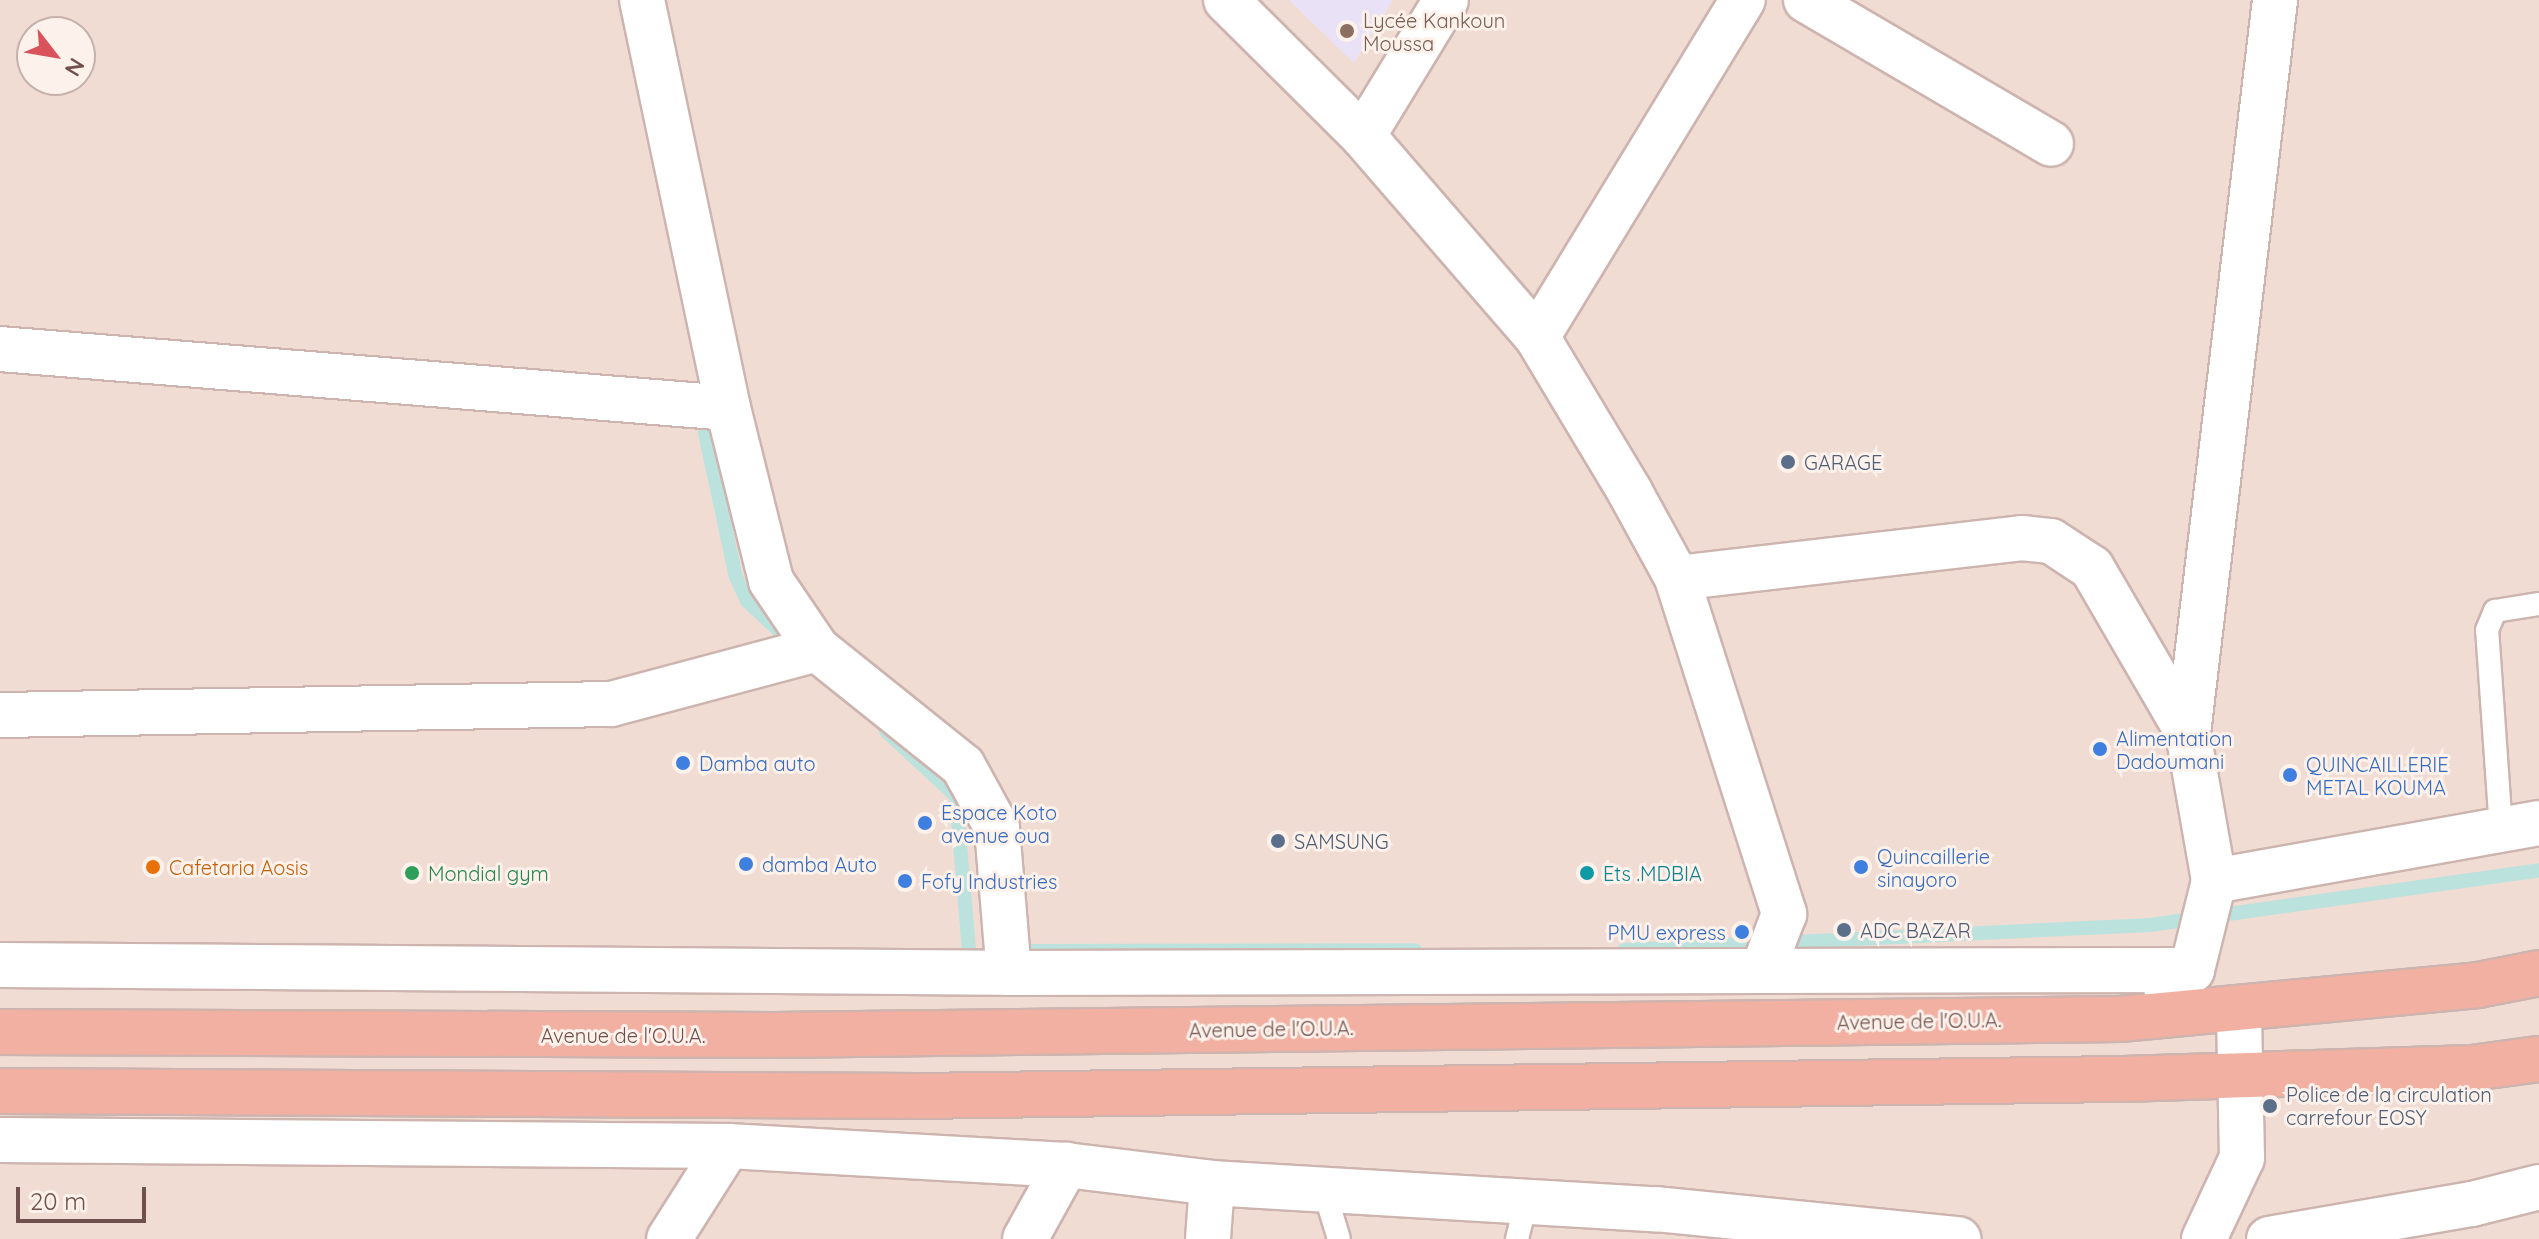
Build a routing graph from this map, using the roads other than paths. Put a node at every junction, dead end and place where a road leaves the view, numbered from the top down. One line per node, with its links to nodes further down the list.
1 (642, 0): 11 (street)
2 (1226, 0): 7 (street)
3 (1446, 0): 7 (street)
4 (1743, 0): 9 (street)
5 (1806, 0): 8 (street)
6 (2275, 0): 16 (street)
7 (1363, 136): 9 (street)
8 (2051, 144)
9 (1537, 337): 12 (street)
10 (0, 349): 11 (street)
11 (728, 408): 14 (street)
12 (1677, 578): 16 (street); 20 (street)
13 (2539, 604): 17 (lane)
14 (817, 649): 15 (street); 22 (street)
15 (0, 715)
16 (2188, 733): 18 (street)
17 (2520, 826): 18 (street)
18 (2214, 881): 21 (street)
19 (0, 965): 22 (street)
20 (1764, 967): 21 (street); 22 (street)
21 (2192, 970): 24 (street); 25 (street)
22 (1009, 973)
23 (2539, 973): 24 (highway, Avenue de l'O.U.A.)
24 (2239, 1009): 25 (highway, Avenue de l'O.U.A.); 28 (street)
25 (2107, 1019): 26 (highway, Avenue de l'O.U.A.)
26 (0, 1032)
27 (2539, 1059): 28 (highway)
28 (2241, 1074): 29 (highway); 45 (street)
29 (0, 1091)
30 (0, 1140): 31 (street)
31 (728, 1146): 32 (street); 40 (street)
32 (1066, 1165): 33 (street); 41 (street)
33 (1212, 1183): 35 (street); 42 (street)
34 (2539, 1187): 39 (street)
35 (1324, 1190): 36 (street); 43 (lane)
36 (1521, 1220): 37 (street)
37 (1658, 1224): 38 (street)
38 (1724, 1228): 44 (street)
39 (2286, 1238)
40 (669, 1239)
41 (1025, 1239)
42 (1208, 1239)
43 (1339, 1239)
44 (1959, 1239)
45 (2204, 1239)

